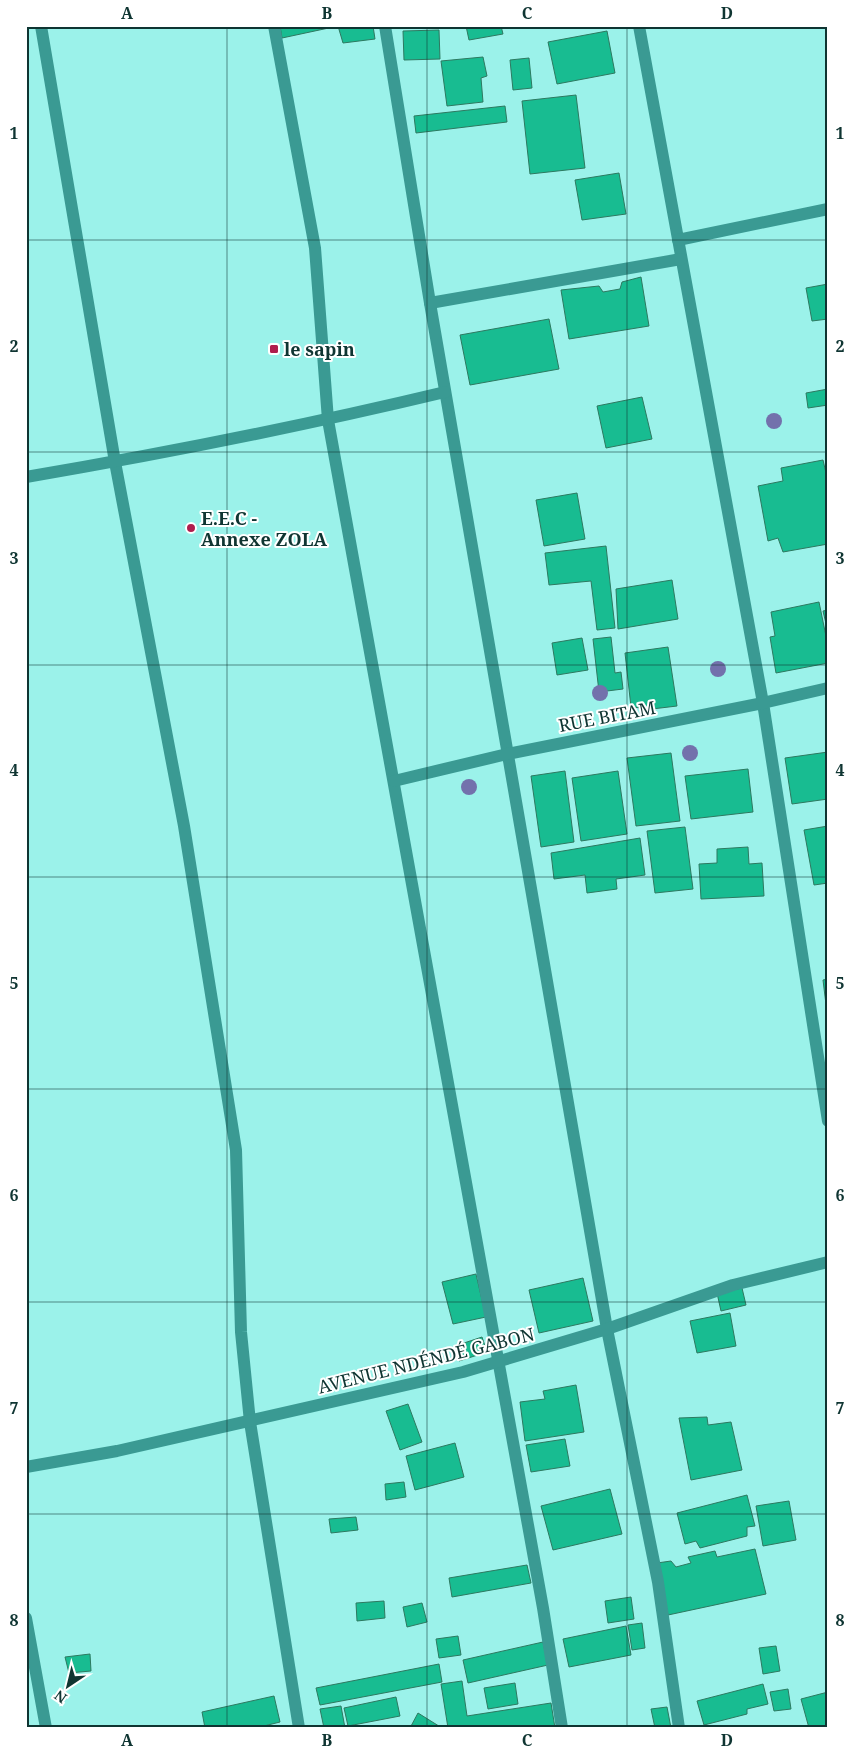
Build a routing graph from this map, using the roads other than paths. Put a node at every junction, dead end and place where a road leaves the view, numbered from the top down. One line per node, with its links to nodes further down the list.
1 (41, 26): 11 (street)
2 (274, 26): 10 (street)
3 (385, 26): 8 (street)
4 (639, 26): 6 (street)
5 (828, 209): 6 (street)
6 (678, 240): 7 (street)
7 (681, 259): 8 (street); 14 (street)
8 (430, 303): 9 (street)
9 (445, 392): 10 (street); 15 (street)
10 (328, 420): 11 (street); 16 (street)
11 (115, 462): 12 (street); 21 (street)
12 (26, 477)
13 (828, 688): 14 (street, RUE BITAM)
14 (763, 703): 15 (street, RUE BITAM); 17 (street)
15 (508, 754): 16 (street, RUE BITAM); 19 (street)
16 (394, 781): 20 (street)
17 (828, 1121)
18 (828, 1262): 19 (street, AVENUE NDÉNDÉ GABON)
19 (607, 1329): 20 (street, AVENUE NDÉNDÉ GABON); 27 (street)
20 (498, 1362): 21 (street, AVENUE NDÉNDÉ GABON); 26 (street)
21 (250, 1422): 22 (street, AVENUE NDÉNDÉ GABON); 25 (street)
22 (26, 1467)
23 (26, 1618): 24 (street)
24 (46, 1728)
25 (299, 1728)
26 (562, 1728)
27 (679, 1728)

